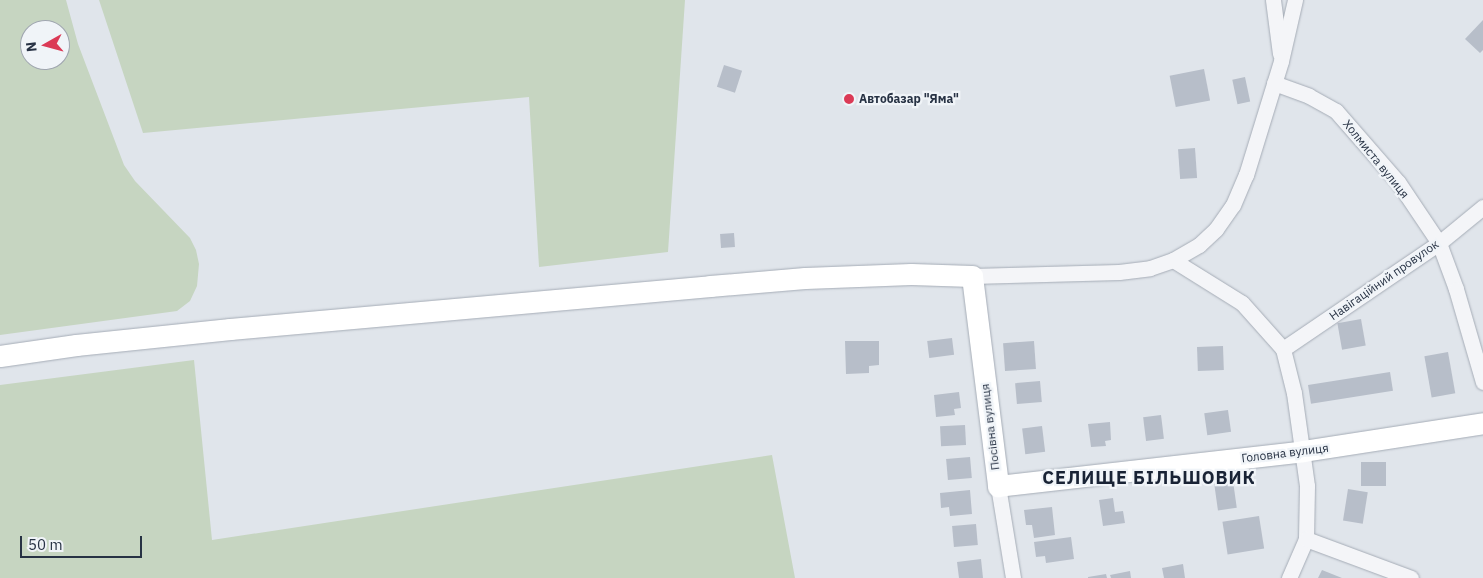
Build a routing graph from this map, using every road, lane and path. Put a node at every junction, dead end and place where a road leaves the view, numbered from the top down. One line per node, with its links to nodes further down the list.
1 (1273, 0): 3 (street)
2 (1295, 0): 3 (street)
3 (1281, 61): 4 (street)
4 (1274, 84): 6 (street, Холмиста вулиця); 7 (street)
5 (1483, 207): 6 (street, Навігаційний провулок)
6 (1439, 243): 9 (street, Навігаційний провулок); 11 (street, Холмиста вулиця)
7 (1173, 260): 8 (street); 9 (street)
8 (972, 276): 10 (street); 14 (street, Посівна вулиця)
9 (1283, 349): 13 (street)
10 (0, 356)
11 (1483, 382)
12 (1483, 423): 13 (street, Головна вулиця)
13 (1302, 452): 14 (street, Головна вулиця); 15 (street)
14 (998, 486): 16 (street, Посівна вулиця)
15 (1306, 539): 17 (street); 18 (street)
16 (1013, 578)
17 (1289, 578)
18 (1411, 578)

